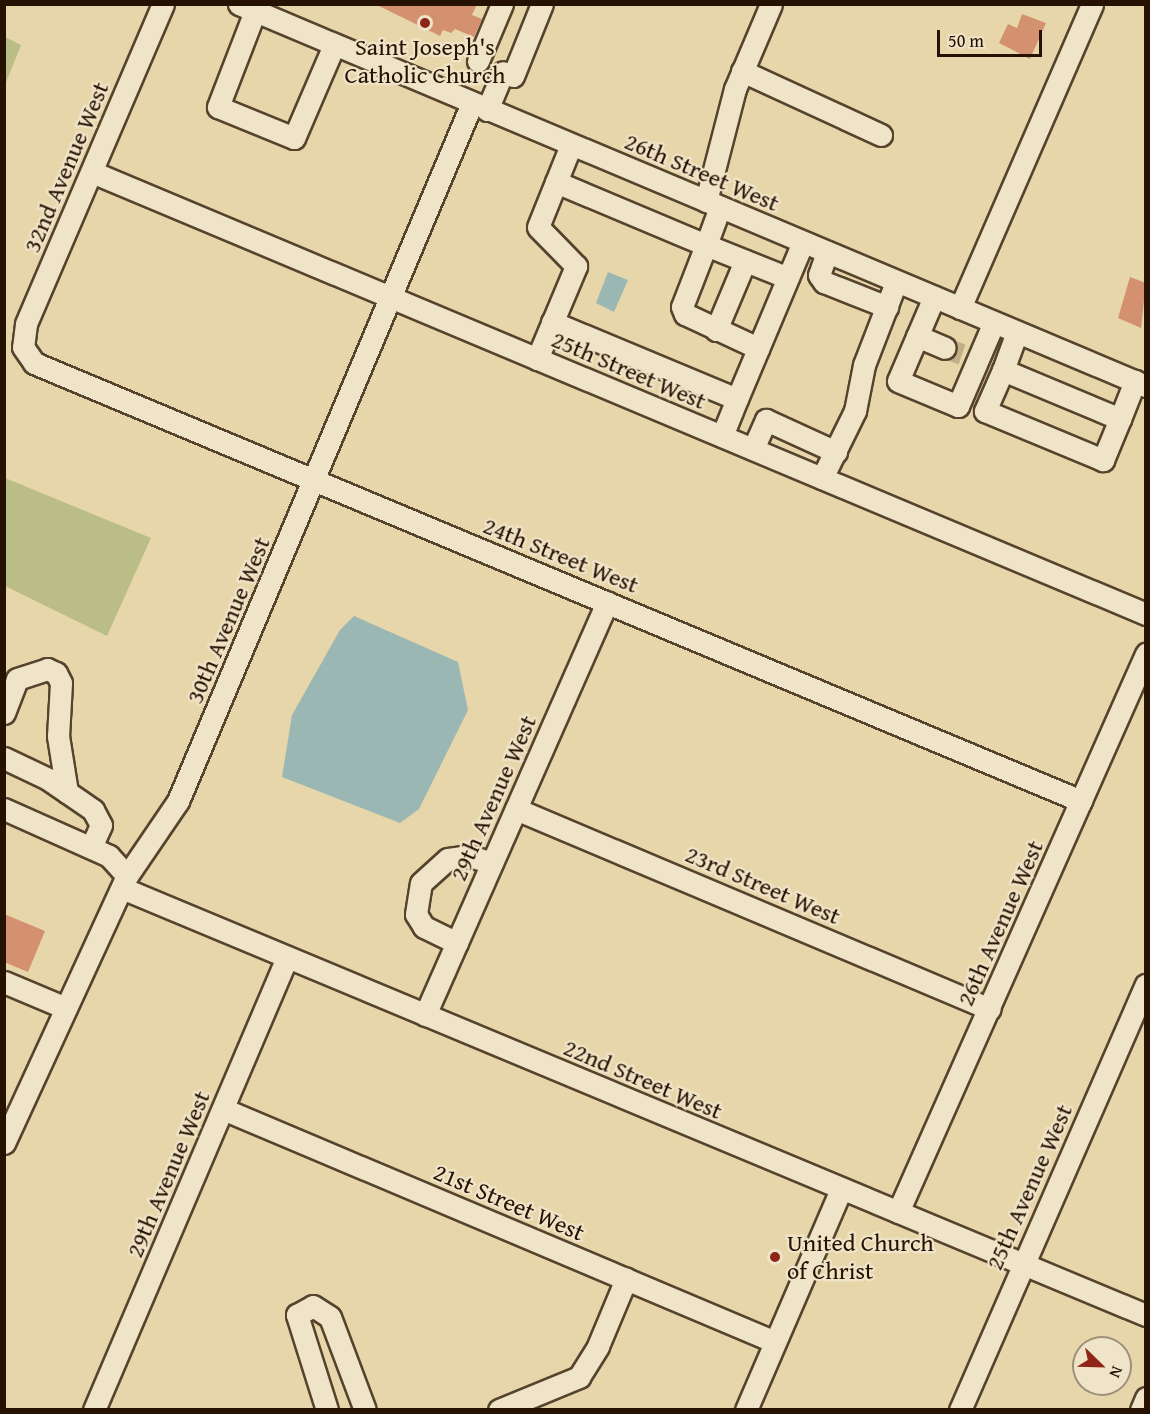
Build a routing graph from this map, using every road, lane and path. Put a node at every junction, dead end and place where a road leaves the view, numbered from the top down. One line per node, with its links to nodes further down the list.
1 (163, 4): 13 (street, 32nd Avenue West)
2 (502, 4): 8 (street)
3 (542, 4): 10 (street, 30th Avenue West)
4 (771, 4): 9 (street)
5 (1092, 4): 25 (street)
6 (247, 8): 7 (street, 26th Street West); 7 (street)
7 (334, 45): 10 (street, 26th Street West)
8 (478, 61)
9 (742, 71): 11 (street); 15 (street)
10 (480, 106): 12 (street, 26th Street West); 22 (street, 30th Avenue West)
11 (881, 135)
12 (571, 145): 14 (street); 15 (street, 26th Street West)
13 (92, 172): 22 (street, 25th Street West); 32 (street, 32nd Avenue West)
14 (556, 182): 17 (street); 26 (street)
15 (713, 204): 16 (street, 26th Street West); 17 (street)
16 (803, 242): 18 (street, 26th Street West); 20 (street)
17 (706, 245): 19 (street); 28 (street)
18 (827, 252): 21 (street, 26th Street West); 24 (street)
19 (745, 261): 20 (street); 28 (street)
20 (788, 278): 31 (street)
21 (896, 282): 23 (street, 26th Street West); 24 (street)
22 (391, 297): 34 (street, 25th Street West); 43 (street, 30th Avenue West)
23 (934, 297): 25 (street, 26th Street West); 30 (street)
24 (887, 307): 40 (street)
25 (960, 308): 27 (street, 26th Street West)
26 (552, 322): 34 (street); 37 (street)
27 (994, 322): 29 (street, 26th Street West); 33 (street)
28 (716, 330): 31 (street)
29 (1017, 332): 35 (street); 36 (street, 26th Street West)
30 (917, 336): 33 (street); 33 (street)
31 (758, 348): 37 (street)
32 (25, 352): 43 (street, 24th Street West)
33 (962, 354)
34 (537, 359): 39 (street, 25th Street West)
35 (1003, 370): 38 (street); 38 (street)
36 (1140, 384): 38 (street)
37 (737, 399): 39 (street)
38 (1120, 419)
39 (722, 436): 41 (street, 25th Street West)
40 (839, 444): 41 (street); 42 (street)
41 (753, 449): 42 (street, 25th Street West)
42 (822, 478): 45 (street, 25th Street West)
43 (314, 482): 44 (street, 24th Street West); 55 (street, 30th Avenue West)
44 (607, 602): 50 (street, 24th Street West); 52 (street, 29th Avenue West)
45 (1146, 614)
46 (1146, 654): 50 (street, 26th Avenue West)
47 (4, 713): 49 (street)
48 (4, 758): 49 (street)
49 (67, 792): 53 (street)
50 (1081, 801): 61 (street, 26th Avenue West)
51 (4, 809): 53 (street)
52 (516, 809): 54 (street, 29th Avenue West); 61 (street, 23rd Street West)
53 (91, 847): 55 (street)
54 (492, 863): 56 (street, 29th Avenue West); 56 (street)
55 (124, 882): 57 (street, 22nd Street West); 60 (street, 30th Avenue West)
56 (457, 943): 62 (street, 29th Avenue West)
57 (287, 957): 62 (street, 22nd Street West); 63 (street, 29th Avenue West)
58 (4, 982): 60 (street)
59 (1146, 985): 67 (street, 25th Avenue West)
60 (66, 1008): 64 (street, 30th Avenue West)
61 (990, 1009): 66 (street, 26th Avenue West)
62 (425, 1015): 65 (street, 22nd Street West)
63 (224, 1109): 68 (street, 21st Street West); 72 (street, 29th Avenue West)
64 (4, 1143)
65 (841, 1189): 66 (street, 22nd Street West); 70 (street)
66 (898, 1212): 67 (street, 22nd Street West)
67 (1024, 1261): 69 (street, 22nd Street West); 77 (street, 25th Avenue West)
68 (626, 1280): 70 (street, 21st Street West); 75 (street)
69 (1146, 1315)
70 (775, 1342): 76 (street)
71 (1146, 1398): 78 (street)
72 (94, 1410)
73 (327, 1410): 74 (street)
74 (364, 1410)
75 (499, 1410)
76 (746, 1410)
77 (960, 1410)
78 (1141, 1410)

